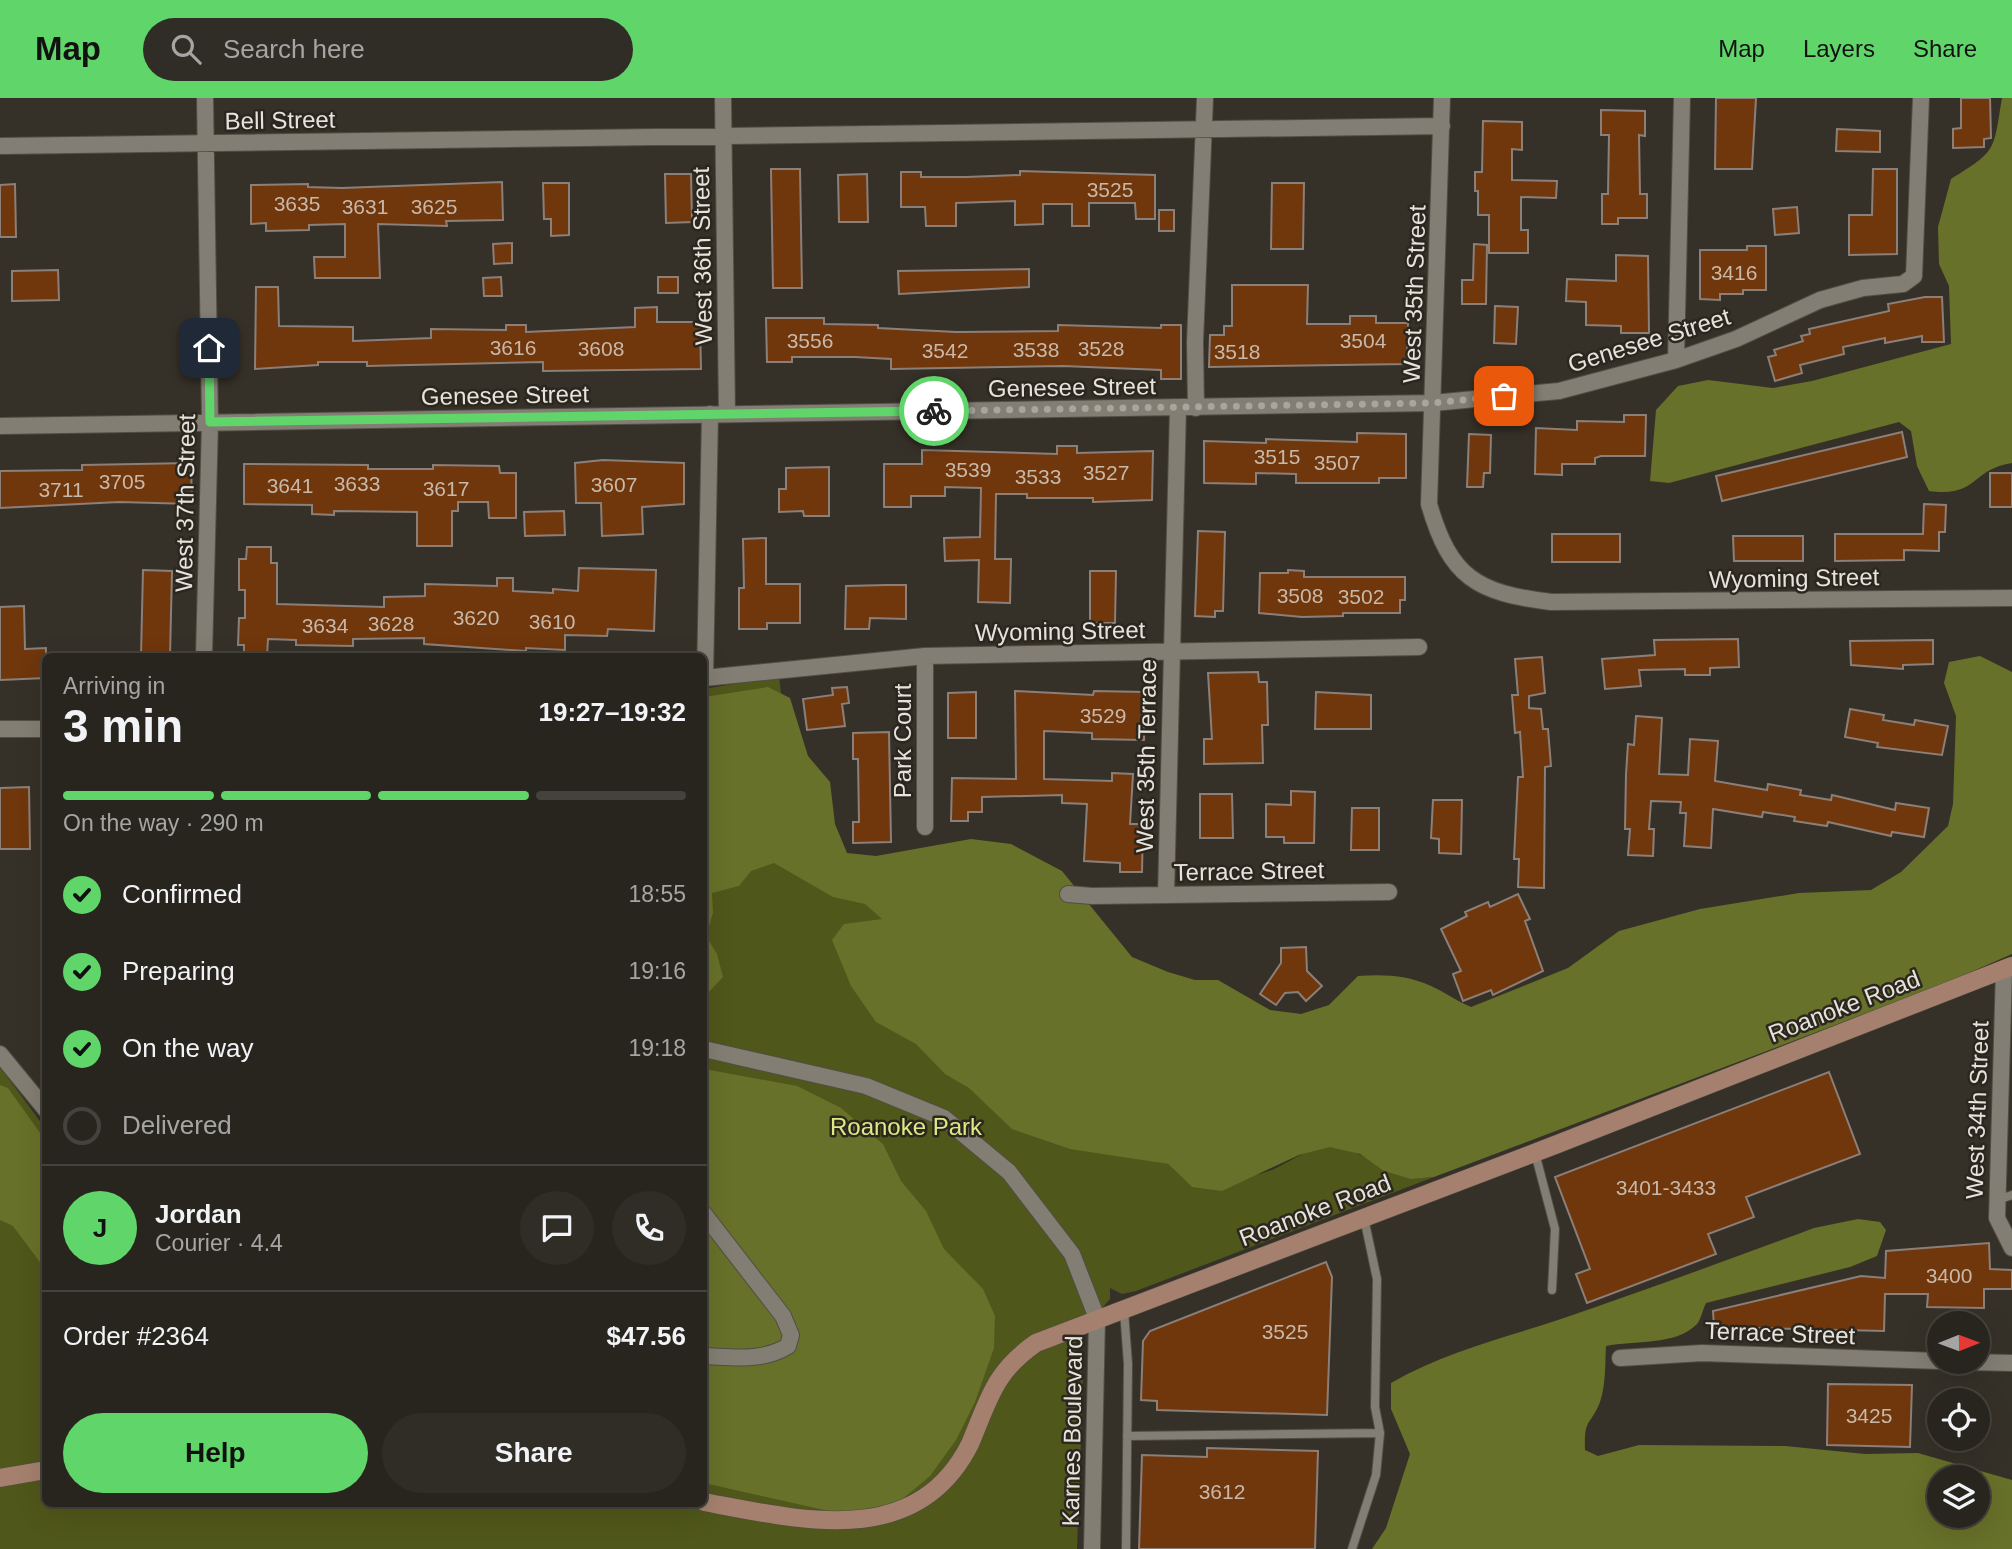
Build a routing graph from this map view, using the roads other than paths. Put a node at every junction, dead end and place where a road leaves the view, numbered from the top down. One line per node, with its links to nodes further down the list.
1 (205, 98): 10 (street, West 37th Street)
2 (723, 98): 9 (street, West 36th Street)
3 (1205, 98): 8 (street)
4 (1442, 98): 7 (street, West 35th Street)
5 (1682, 98): 12 (street)
6 (1922, 98): 12 (street, Genesee Street)
7 (1442, 126): 8 (street, Bell Street); 13 (street, West 35th Street)
8 (1203, 128): 9 (street, Bell Street); 15 (street)
9 (723, 135): 10 (street, Bell Street); 17 (street, West 36th Street)
10 (208, 144): 11 (street, Bell Street); 18 (street, West 37th Street)
11 (0, 146)
12 (1676, 360): 13 (street, Genesee Street)
13 (1433, 403): 15 (street, Genesee Street); 21 (street, West 35th Street)
14 (1178, 408): 15 (street, Genesee Street); 17 (street, Genesee Street); 23 (street, West 35th Terrace)
15 (1196, 408)
16 (710, 414): 17 (street, Genesee Street); 18 (street, Genesee Street); 25 (street)
17 (727, 414)
18 (210, 422): 19 (street, Genesee Street); 24 (street, West 37th Street)
19 (0, 426)
20 (2012, 598): 21 (street, Wyoming Street)
21 (1576, 603)
22 (1419, 648): 23 (street, Wyoming Street)
23 (1172, 652): 26 (street, Wyoming Street); 33 (street, West 35th Terrace)
24 (204, 653)
25 (705, 653)
26 (925, 656): 27 (street, Wyoming Street); 30 (street, Park Court)
27 (707, 678)
28 (0, 729): 29 (street)
29 (42, 729)
30 (925, 827)
31 (1389, 892): 33 (street, Terrace Street)
32 (1068, 894): 33 (street, Terrace Street)
33 (1166, 895)
34 (2008, 968): 38 (street, Roanoke Road); 39 (street, West 34th Street)
35 (707, 1050): 46 (street, Karnes Boulevard)
36 (0, 1054): 37 (street)
37 (42, 1105)
38 (1535, 1153): 42 (street, Roanoke Road); 44 (lane)
39 (2005, 1167): 40 (street, West 34th Street)
40 (2005, 1197): 43 (street, West 34th Street)
41 (707, 1218): 47 (street)
42 (1364, 1218): 45 (street, Roanoke Road); 52 (lane)
43 (2012, 1248)
44 (1552, 1290)
45 (1124, 1308): 46 (street, Roanoke Road); 53 (lane)
46 (1097, 1318): 56 (street, Roanoke Road); 57 (street, Karnes Boulevard)
47 (707, 1356)
48 (1620, 1358): 49 (street, Terrace Street)
49 (1927, 1361)
50 (1990, 1362): 51 (street)
51 (2012, 1363)
52 (1380, 1433): 53 (lane); 59 (lane)
53 (1126, 1436): 58 (lane)
54 (42, 1471): 55 (street)
55 (0, 1478)
56 (707, 1503)
57 (1091, 1549)
58 (1126, 1549)
59 (1352, 1549)

